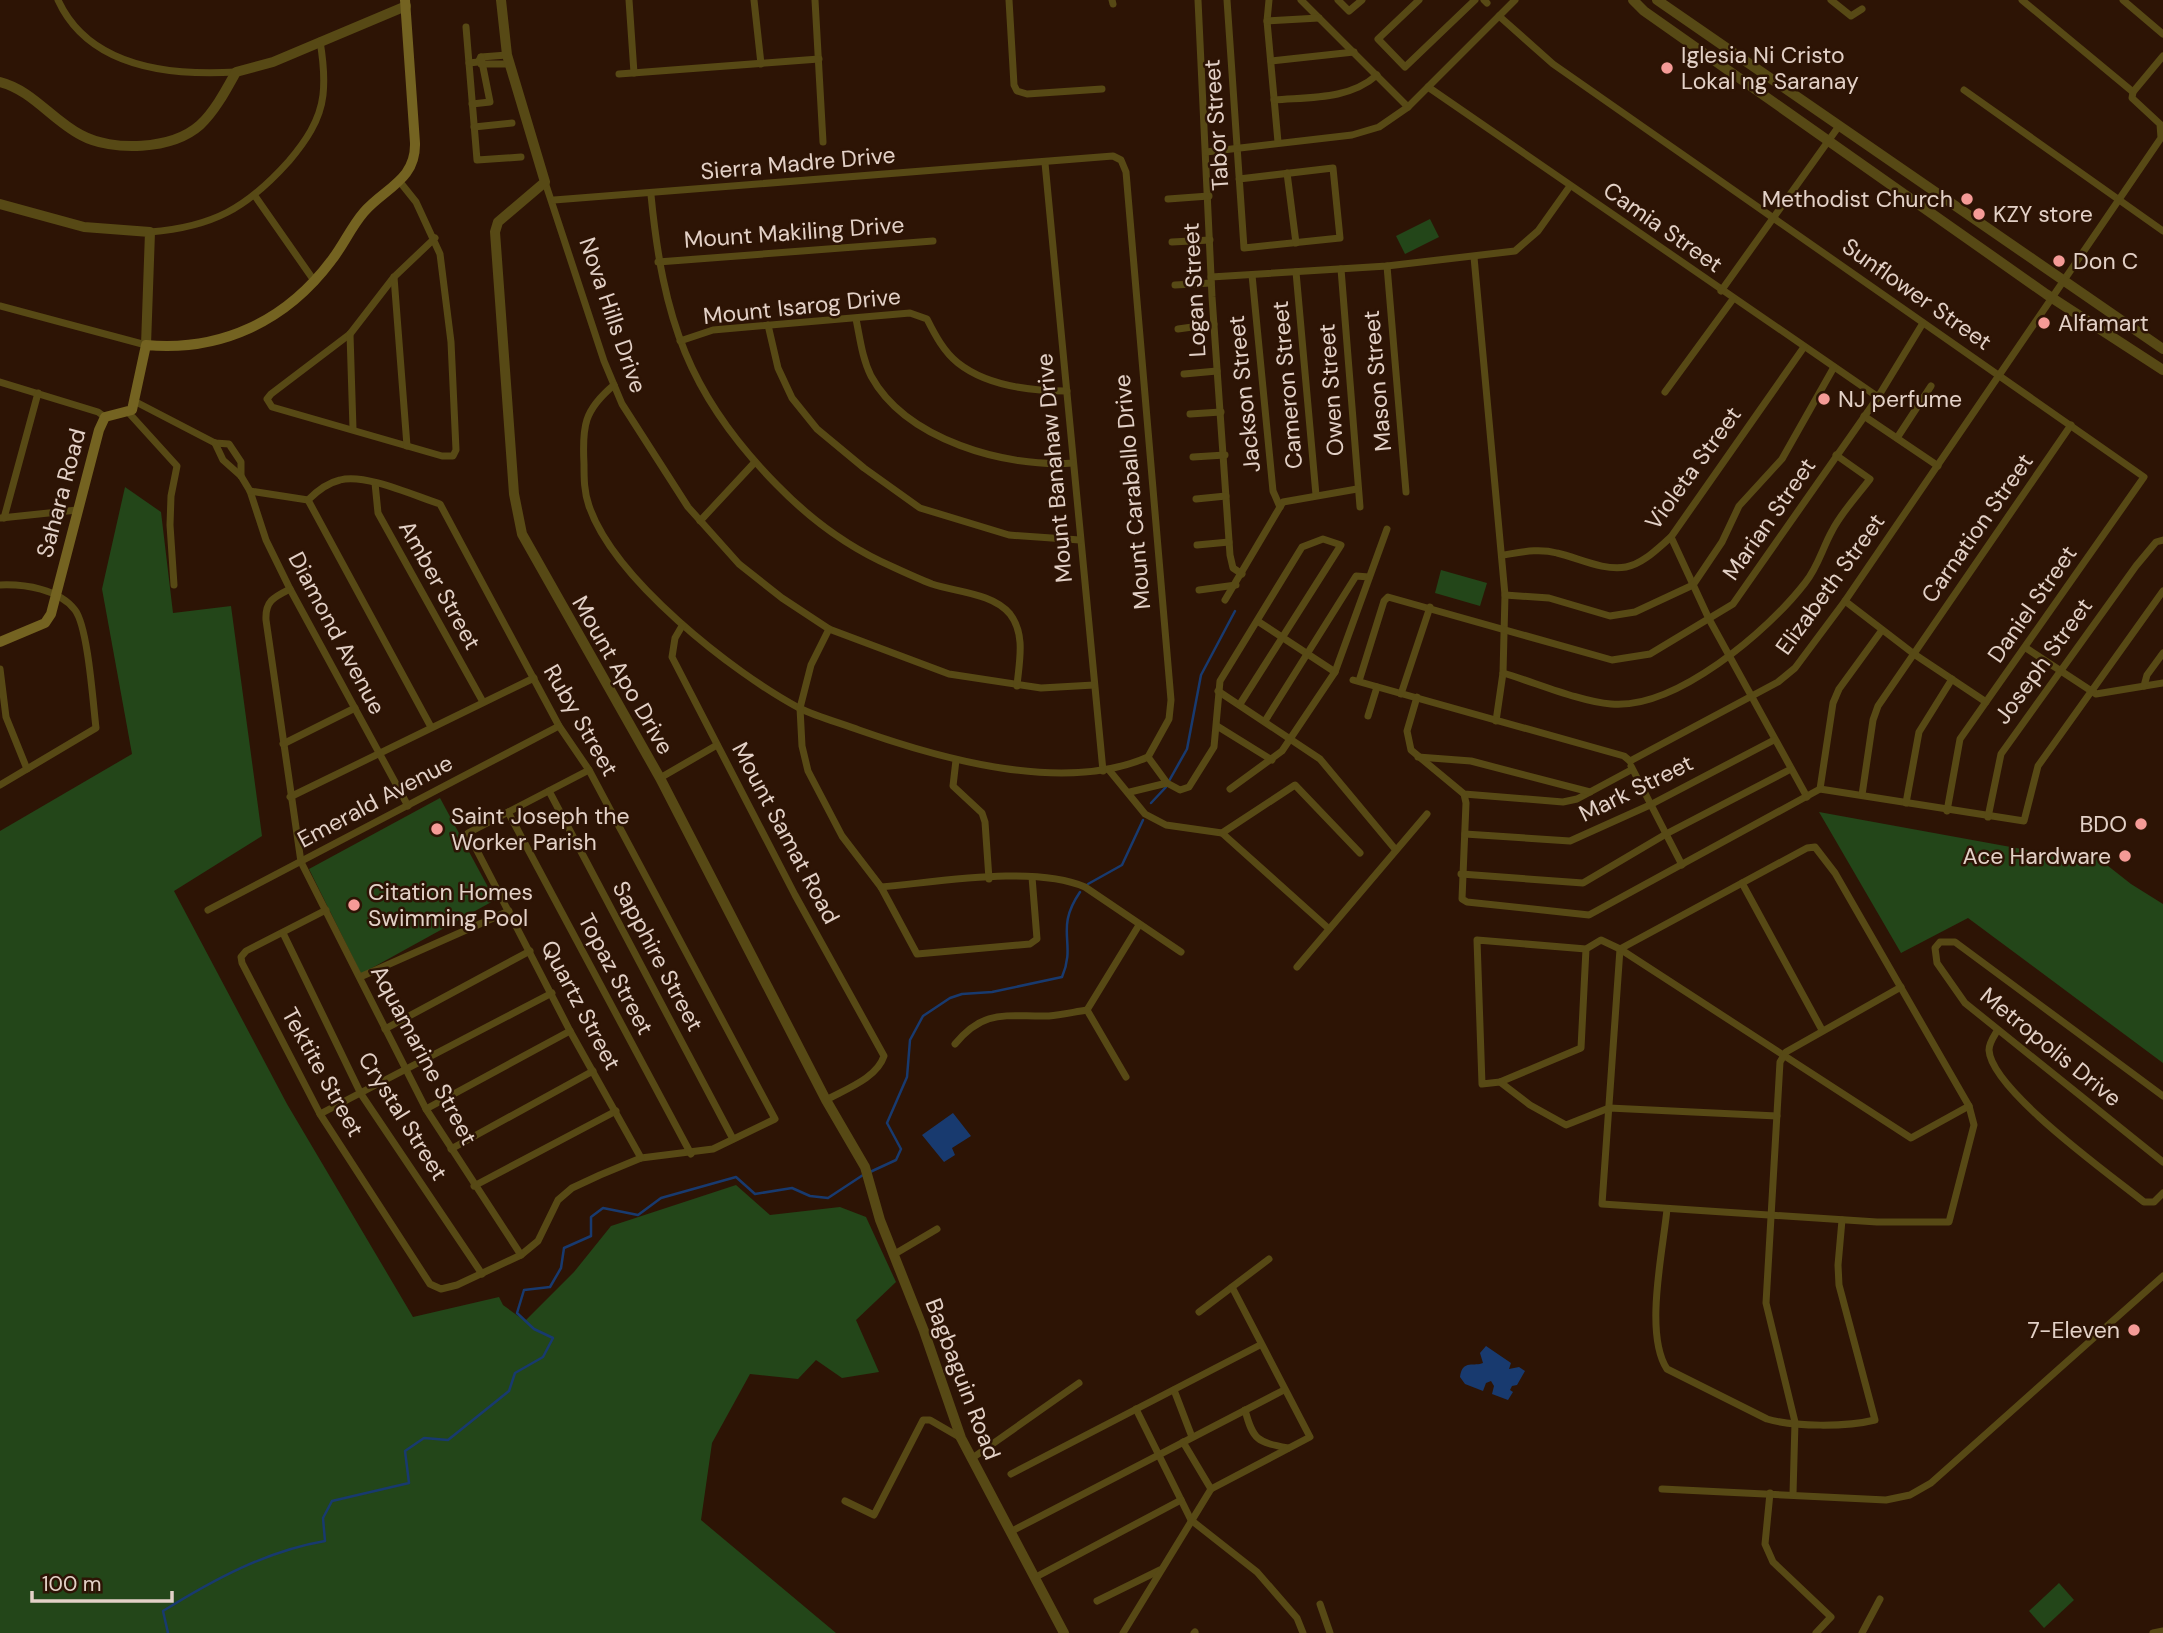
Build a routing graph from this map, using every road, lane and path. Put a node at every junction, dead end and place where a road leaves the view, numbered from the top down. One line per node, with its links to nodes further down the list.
1 (58, 0): 37 (street)
2 (501, 0): 31 (street, Nova Hills Drive)
3 (629, 0): 38 (street)
4 (754, 0): 36 (street)
5 (815, 0): 32 (street)
6 (1009, 0): 43 (street)
7 (1198, 0): 56 (street, Logan Street)
8 (1227, 0): 55 (street, Tabor Street)
9 (1269, 0): 25 (street)
10 (1301, 0): 24 (street)
11 (1338, 0): 12 (street)
12 (1362, 0)
13 (1419, 0): 14 (street)
14 (1475, 0)
15 (1515, 0): 23 (street)
16 (1633, 0): 52 (street)
17 (1657, 0): 51 (street)
18 (1831, 0): 22 (street)
19 (2022, 0): 45 (street)
20 (2123, 0): 27 (street)
21 (405, 3): 28 (street); 62 (main road)
22 (1861, 9)
23 (1499, 16): 42 (street); 72 (street, Sunflower Street)
24 (1320, 18): 25 (street); 29 (street)
25 (1267, 21): 33 (street)
26 (466, 27): 34 (street)
27 (2163, 34)
28 (320, 41): 37 (street); 66 (street)
29 (1354, 52): 33 (street); 40 (street)
30 (2163, 56): 45 (street)
31 (509, 59): 35 (street); 63 (street, Nova Hills Drive)
32 (819, 59): 36 (street); 53 (street)
33 (1271, 61): 46 (street)
34 (469, 62): 35 (street); 47 (street)
35 (481, 62): 47 (street)
36 (761, 64): 38 (street)
37 (236, 72): 41 (street)
38 (634, 73): 39 (street)
39 (619, 74)
40 (1377, 75): 46 (street); 48 (street)
41 (0, 82)
42 (1428, 87): 48 (street); 64 (street, Camia Street)
43 (1102, 89)
44 (1964, 90): 69 (street)
45 (2133, 92): 69 (street, Elizabeth Street)
46 (1274, 100): 54 (street)
47 (472, 104): 50 (street)
48 (1408, 107): 54 (street)
49 (512, 124): 50 (street)
50 (474, 127): 57 (street)
51 (1839, 127): 52 (street); 88 (street)
52 (1828, 139): 72 (street); 92 (street)
53 (823, 142)
54 (1278, 142): 55 (street)
55 (1237, 148): 56 (street); 61 (street, Tabor Street)
56 (1206, 152): 67 (street, Logan Street)
57 (521, 157)
58 (1045, 163): 59 (street, Sierra Madre Drive); 65 (street, Sierra Madre Drive); 113 (street, Mount Banahaw Drive)
59 (1126, 172): 216 (street, Mount Caraballo Drive)
60 (1287, 173): 61 (street); 79 (street); 79 (street)
61 (1239, 179): 79 (street, Tabor Street)
62 (400, 182): 75 (street); 89 (main road)
63 (545, 182): 70 (street, Nova Hills Drive); 225 (street, Mount Apo Drive)
64 (1570, 186): 80 (street); 91 (street, Camia Street)
65 (652, 195): 70 (street, Sierra Madre Drive); 81 (street)
66 (256, 196): 74 (street); 89 (street)
67 (1209, 196): 68 (street); 76 (street, Logan Street)
68 (1168, 199)
69 (2120, 200): 73 (street); 88 (street, Elizabeth Street)
70 (554, 201): 111 (street, Nova Hills Drive)
71 (0, 204): 74 (street)
72 (1773, 216): 91 (street); 96 (street, Sunflower Street)
73 (2163, 231)
74 (149, 232): 102 (street)
75 (435, 238): 86 (street); 127 (street)
76 (1210, 240): 78 (street); 87 (street, Logan Street)
77 (933, 241): 81 (street, Mount Makiling Drive)
78 (1172, 242)
79 (1296, 243)
80 (1474, 257): 82 (street); 155 (street)
81 (658, 262): 101 (street)
82 (1387, 266): 83 (street); 139 (street, Mason Street)
83 (1341, 269): 84 (street); 137 (street, Owen Street)
84 (1296, 272): 85 (street); 140 (street, Cameron Street)
85 (1251, 275): 87 (street); 144 (street, Jackson Street)
86 (394, 277): 100 (street); 127 (street)
87 (1211, 280): 90 (street); 97 (street, Logan Street)
88 (2064, 280): 92 (street, Elizabeth Street); 104 (street)
89 (315, 282): 102 (main road)
90 (1175, 285)
91 (1721, 291): 93 (street, Camia Street)
92 (2053, 298): 106 (street); 109 (street, Elizabeth Street)
93 (1733, 299): 103 (street, Camia Street); 114 (street)
94 (0, 306): 102 (street)
95 (856, 319): 98 (street, Mount Isarog Drive); 113 (street, Mount Isarog Drive); 132 (street)
96 (1923, 323): 109 (street, Sunflower Street); 116 (street, Marian Street)
97 (1214, 324): 99 (street); 107 (street, Logan Street)
98 (768, 325): 101 (street, Mount Isarog Drive); 151 (street)
99 (1178, 329)
100 (350, 334): 124 (street); 124 (street)
101 (680, 341): 131 (street)
102 (146, 345): 117 (main road)
103 (1804, 347): 105 (street, Camia Street); 150 (street, Violeta Street)
104 (2163, 349)
105 (1834, 367): 116 (street, Camia Street); 161 (street)
106 (2163, 370)
107 (1217, 371): 108 (street); 119 (street, Logan Street)
108 (1184, 374)
109 (2000, 375): 123 (street, Sunflower Street); 133 (street, Elizabeth Street)
110 (0, 382): 115 (street)
111 (614, 385): 148 (street, Nova Hills Drive); 172 (street)
112 (1931, 386): 125 (street)
113 (1067, 391): 132 (street, Mount Banahaw Drive)
114 (1664, 392)
115 (38, 393): 122 (street); 147 (street)
116 (1878, 397): 121 (street, Marian Street)
117 (136, 402): 118 (main road); 126 (street, Diamond Avenue)
118 (128, 412): 122 (main road, Sahara Road); 159 (street)
119 (1221, 412): 120 (street); 128 (street, Logan Street)
120 (1189, 414)
121 (1864, 416): 125 (street); 129 (street, Marian Street)
122 (105, 417): 146 (main road, Sahara Road)
123 (2071, 425): 135 (street, Sunflower Street); 181 (street, Carnation Street)
124 (353, 429): 127 (street)
125 (1897, 438): 133 (street)
126 (215, 443): 134 (street, Diamond Avenue); 134 (street, Diamond Avenue)
127 (407, 446)
128 (1225, 455): 130 (street); 141 (street, Logan Street)
129 (1836, 456): 170 (street, Marian Street); 182 (street)
130 (1193, 457)
131 (755, 462): 148 (street); 191 (street)
132 (1073, 463): 151 (street, Mount Banahaw Drive)
133 (1938, 467): 168 (street, Elizabeth Street)
134 (241, 475): 138 (street, Diamond Avenue)
135 (2144, 477): 178 (street, Daniel Street)
136 (375, 483): 143 (street, Ruby Street); 187 (street, Ruby Street); 199 (street, Amber Street)
137 (1357, 489): 140 (street); 145 (street, Owen Street)
138 (250, 491): 143 (street); 162 (street, Diamond Avenue)
139 (1406, 492)
140 (1316, 495): 144 (street)
141 (1226, 496): 142 (street); 153 (street, Logan Street)
142 (1196, 499)
143 (307, 500): 210 (street)
144 (1280, 507): 156 (street)
145 (1360, 508)
146 (77, 510): 147 (street); 165 (main road, Sahara Road)
147 (2, 518)
148 (700, 521): 173 (street, Nova Hills Drive)
149 (1387, 529): 157 (street)
150 (1671, 537): 155 (street, Violeta Street); 161 (street)
151 (1080, 540): 190 (street, Mount Banahaw Drive)
152 (2161, 540): 184 (street, Joseph Street)
153 (1229, 542): 154 (street); 156 (street, Logan Street)
154 (1197, 545)
155 (1503, 555): 166 (street)
156 (1242, 574): 160 (street)
157 (1369, 577): 179 (street); 185 (street)
158 (0, 585): 165 (street)
159 (174, 585)
160 (1236, 585): 163 (street); 167 (street)
161 (1693, 585): 166 (street); 170 (street)
162 (290, 589): 202 (street, Diamond Avenue); 213 (street, Aquamarine Street)
163 (1199, 590)
164 (2163, 591): 195 (street)
165 (56, 594): 177 (main road, Sahara Road); 221 (street)
166 (1506, 595): 174 (street)
167 (1225, 600)
168 (1845, 601): 175 (street); 198 (street, Elizabeth Street)
169 (1430, 607): 174 (street, Marian Street); 193 (street, Marian Street); 196 (street)
170 (1709, 619): 174 (street, Marian Street); 182 (street)
171 (1259, 622): 176 (street); 176 (street); 194 (street)
172 (682, 625): 203 (street); 214 (street, Mount Samat Road)
173 (830, 629): 191 (street, Nova Hills Drive); 203 (street)
174 (1506, 629): 186 (street)
175 (1882, 630): 181 (street); 229 (street)
176 (1283, 637): 179 (street); 201 (street)
177 (0, 642)
178 (2026, 648): 184 (street); 200 (street, Daniel Street)
179 (1307, 653): 185 (street); 206 (street)
180 (2163, 653): 192 (street)
181 (1914, 654): 188 (street); 234 (street, Carnation Street)
182 (1729, 657): 186 (street); 198 (street)
183 (0, 669): 205 (street)
184 (2059, 670): 195 (street); 243 (street, Joseph Street)
185 (1335, 672): 211 (street)
186 (1503, 673): 207 (street)
187 (534, 678): 199 (street); 208 (street, Ruby Street)
188 (1952, 679): 200 (street); 237 (street)
189 (2163, 683): 192 (street)
190 (1094, 685): 191 (street, Nova Hills Drive); 224 (street, Mount Banahaw Drive)
191 (1017, 686)
192 (2144, 686): 195 (street)
193 (1377, 687): 196 (street); 204 (street)
194 (1217, 691): 201 (street); 209 (street)
195 (2091, 692): 243 (street)
196 (1401, 694): 197 (street)
197 (1417, 697): 207 (street); 217 (street)
198 (1752, 698): 212 (street); 220 (street, Elizabeth Street)
199 (483, 702): 210 (street)
200 (1986, 702): 240 (street, Daniel Street)
201 (1240, 704): 206 (street)
202 (355, 708): 213 (street); 215 (street, Diamond Avenue)
203 (800, 708): 218 (street); 255 (street)
204 (1368, 716)
205 (3, 718): 221 (street)
206 (1265, 721): 211 (street)
207 (1496, 721): 220 (street)
208 (559, 726): 223 (street, Ruby Street); 239 (street, Emerald Avenue)
209 (1217, 726): 219 (street); 226 (street)
210 (431, 727): 215 (street)
211 (1291, 738): 219 (street); 247 (street)
212 (1774, 740): 222 (street); 238 (street, Mark Street)
213 (283, 744): 235 (street, Aquamarine Street)
214 (718, 745): 225 (street); 283 (street, Mount Samat Road)
215 (381, 755): 235 (street); 239 (street, Diamond Avenue)
216 (1148, 757): 224 (street); 226 (street)
217 (1418, 757): 232 (street); 233 (street)
218 (956, 760): 224 (street); 253 (street)
219 (1272, 760): 228 (street)
220 (1631, 766): 232 (street, Elizabeth Street); 238 (street)
221 (27, 769): 227 (street)
222 (1791, 769): 236 (street); 246 (street)
223 (589, 770): 230 (street); 290 (street, Ruby Street)
224 (1106, 770): 231 (street)
225 (660, 778): 283 (street, Mount Apo Drive)
226 (1167, 783): 231 (street)
227 (0, 785)
228 (1230, 789)
229 (1820, 789): 234 (street); 236 (street)
230 (549, 791): 241 (street); 290 (street, Sapphire Street)
231 (1130, 792): 244 (street)
232 (1590, 792): 233 (street, Elizabeth Street)
233 (1464, 794): 245 (street)
234 (1862, 795): 237 (street)
235 (290, 797): 249 (street, Aquamarine Street)
236 (1807, 797): 250 (street)
237 (1906, 803): 240 (street)
238 (1650, 805): 245 (street, Mark Street); 246 (street)
239 (408, 806): 249 (street, Emerald Avenue)
240 (1947, 811): 243 (street)
241 (508, 812): 258 (street, Quartz Street); 292 (street, Topaz Street)
242 (1427, 814): 247 (street)
243 (1988, 817)
244 (1222, 833): 248 (street); 260 (street)
245 (1465, 834): 251 (street)
246 (1666, 834): 250 (street); 251 (street)
247 (1395, 849): 260 (street)
248 (1360, 853)
249 (301, 862): 256 (street, Emerald Avenue); 257 (street, Aquamarine Street)
250 (1682, 865): 251 (street)
251 (1461, 874)
252 (1031, 877): 253 (street); 255 (street); 259 (street)
253 (989, 879): 255 (street)
254 (1742, 883): 263 (street); 268 (street); 272 (street)
255 (881, 887)
256 (208, 910)
257 (326, 911): 261 (street, Tektite Street); 267 (street, Aquamarine Street)
258 (509, 911): 264 (street, Quartz Street); 267 (street)
259 (1139, 925): 265 (street); 270 (street)
260 (1328, 928): 266 (street)
261 (283, 933): 281 (street, Crystal Street); 288 (street, Tektite Street)
262 (1586, 949): 263 (street); 280 (street); 280 (street)
263 (1620, 949): 276 (street); 285 (street)
264 (530, 951): 269 (street, Quartz Street); 271 (street)
265 (1181, 952)
266 (1297, 967)
267 (360, 977): 271 (street, Aquamarine Street)
268 (1901, 987): 272 (street); 284 (street)
269 (552, 993): 273 (street, Quartz Street); 277 (street)
270 (1087, 1010): 275 (street); 279 (street)
271 (385, 1029): 277 (street, Aquamarine Street)
272 (1822, 1030): 276 (street)
273 (570, 1031): 278 (street, Quartz Street); 286 (street)
274 (1997, 1031): 282 (street, Metropolis Drive); 294 (street, Metropolis Drive); 297 (street)
275 (955, 1044)
276 (1782, 1056): 284 (street); 289 (street)
277 (405, 1070): 281 (street); 286 (street, Aquamarine Street)
278 (593, 1071): 287 (street, Quartz Street); 291 (street)
279 (1126, 1077)
280 (1500, 1082): 285 (street)
281 (361, 1094): 288 (street); 305 (street, Crystal Street)
282 (2163, 1096)
283 (826, 1100): 295 (street, Mount Apo Drive)
284 (1969, 1107): 300 (street)
285 (1609, 1108): 289 (street); 298 (street)
286 (426, 1109): 291 (street, Aquamarine Street)
287 (616, 1111): 293 (street, Quartz Street); 296 (street)
288 (320, 1114): 305 (street, Tektite Street)
289 (1777, 1116): 299 (street)
290 (733, 1139): 292 (street)
291 (451, 1149): 296 (street, Aquamarine Street)
292 (691, 1154): 293 (street)
293 (641, 1158): 302 (street)
294 (2163, 1162)
295 (865, 1167): 303 (street, Bagbaguin Road)
296 (474, 1186): 302 (street, Aquamarine Street)
297 (2163, 1193)
298 (1667, 1209): 299 (street); 315 (street)
299 (1769, 1216): 300 (street); 315 (street)
300 (1843, 1220): 315 (street)
301 (937, 1228): 303 (street)
302 (521, 1255): 305 (street)
303 (893, 1255): 317 (street, Bagbaguin Road)
304 (1269, 1259): 307 (street)
305 (482, 1274)
306 (2163, 1276): 326 (street)
307 (1232, 1287): 308 (street); 309 (street)
308 (1199, 1312)
309 (1260, 1345): 311 (street); 312 (street)
310 (1079, 1383): 321 (street)
311 (1174, 1390): 313 (street); 316 (street)
312 (1284, 1390): 314 (street); 319 (street)
313 (1136, 1409): 320 (street); 322 (street)
314 (1245, 1410): 316 (street); 319 (street)
315 (1795, 1422): 326 (street)
316 (1192, 1437): 318 (street)
317 (961, 1438): 321 (street, Bagbaguin Road); 328 (street)
318 (1183, 1443): 320 (street); 323 (street)
319 (1288, 1448): 323 (street)
320 (1158, 1455): 327 (street); 330 (street)
321 (971, 1459): 330 (street, Bagbaguin Road)
322 (1011, 1474)
323 (1211, 1489): 329 (street)
324 (1662, 1489): 325 (street)
325 (1770, 1493): 326 (street); 341 (street)
326 (1793, 1494)
327 (1181, 1500): 329 (street); 332 (street)
328 (845, 1501)
329 (1191, 1520): 331 (street); 339 (street)
330 (1012, 1531): 332 (street, Bagbaguin Road)
331 (1160, 1570): 334 (street); 338 (street)
332 (1036, 1577): 337 (street, Bagbaguin Road)
333 (1880, 1599): 342 (street)
334 (1097, 1601)
335 (1320, 1604): 340 (street)
336 (2163, 1631): 343 (street)
337 (1064, 1633)
338 (1123, 1633)
339 (1303, 1633)
340 (1330, 1633)
341 (1816, 1633)
342 (1862, 1633)
343 (2153, 1633)

